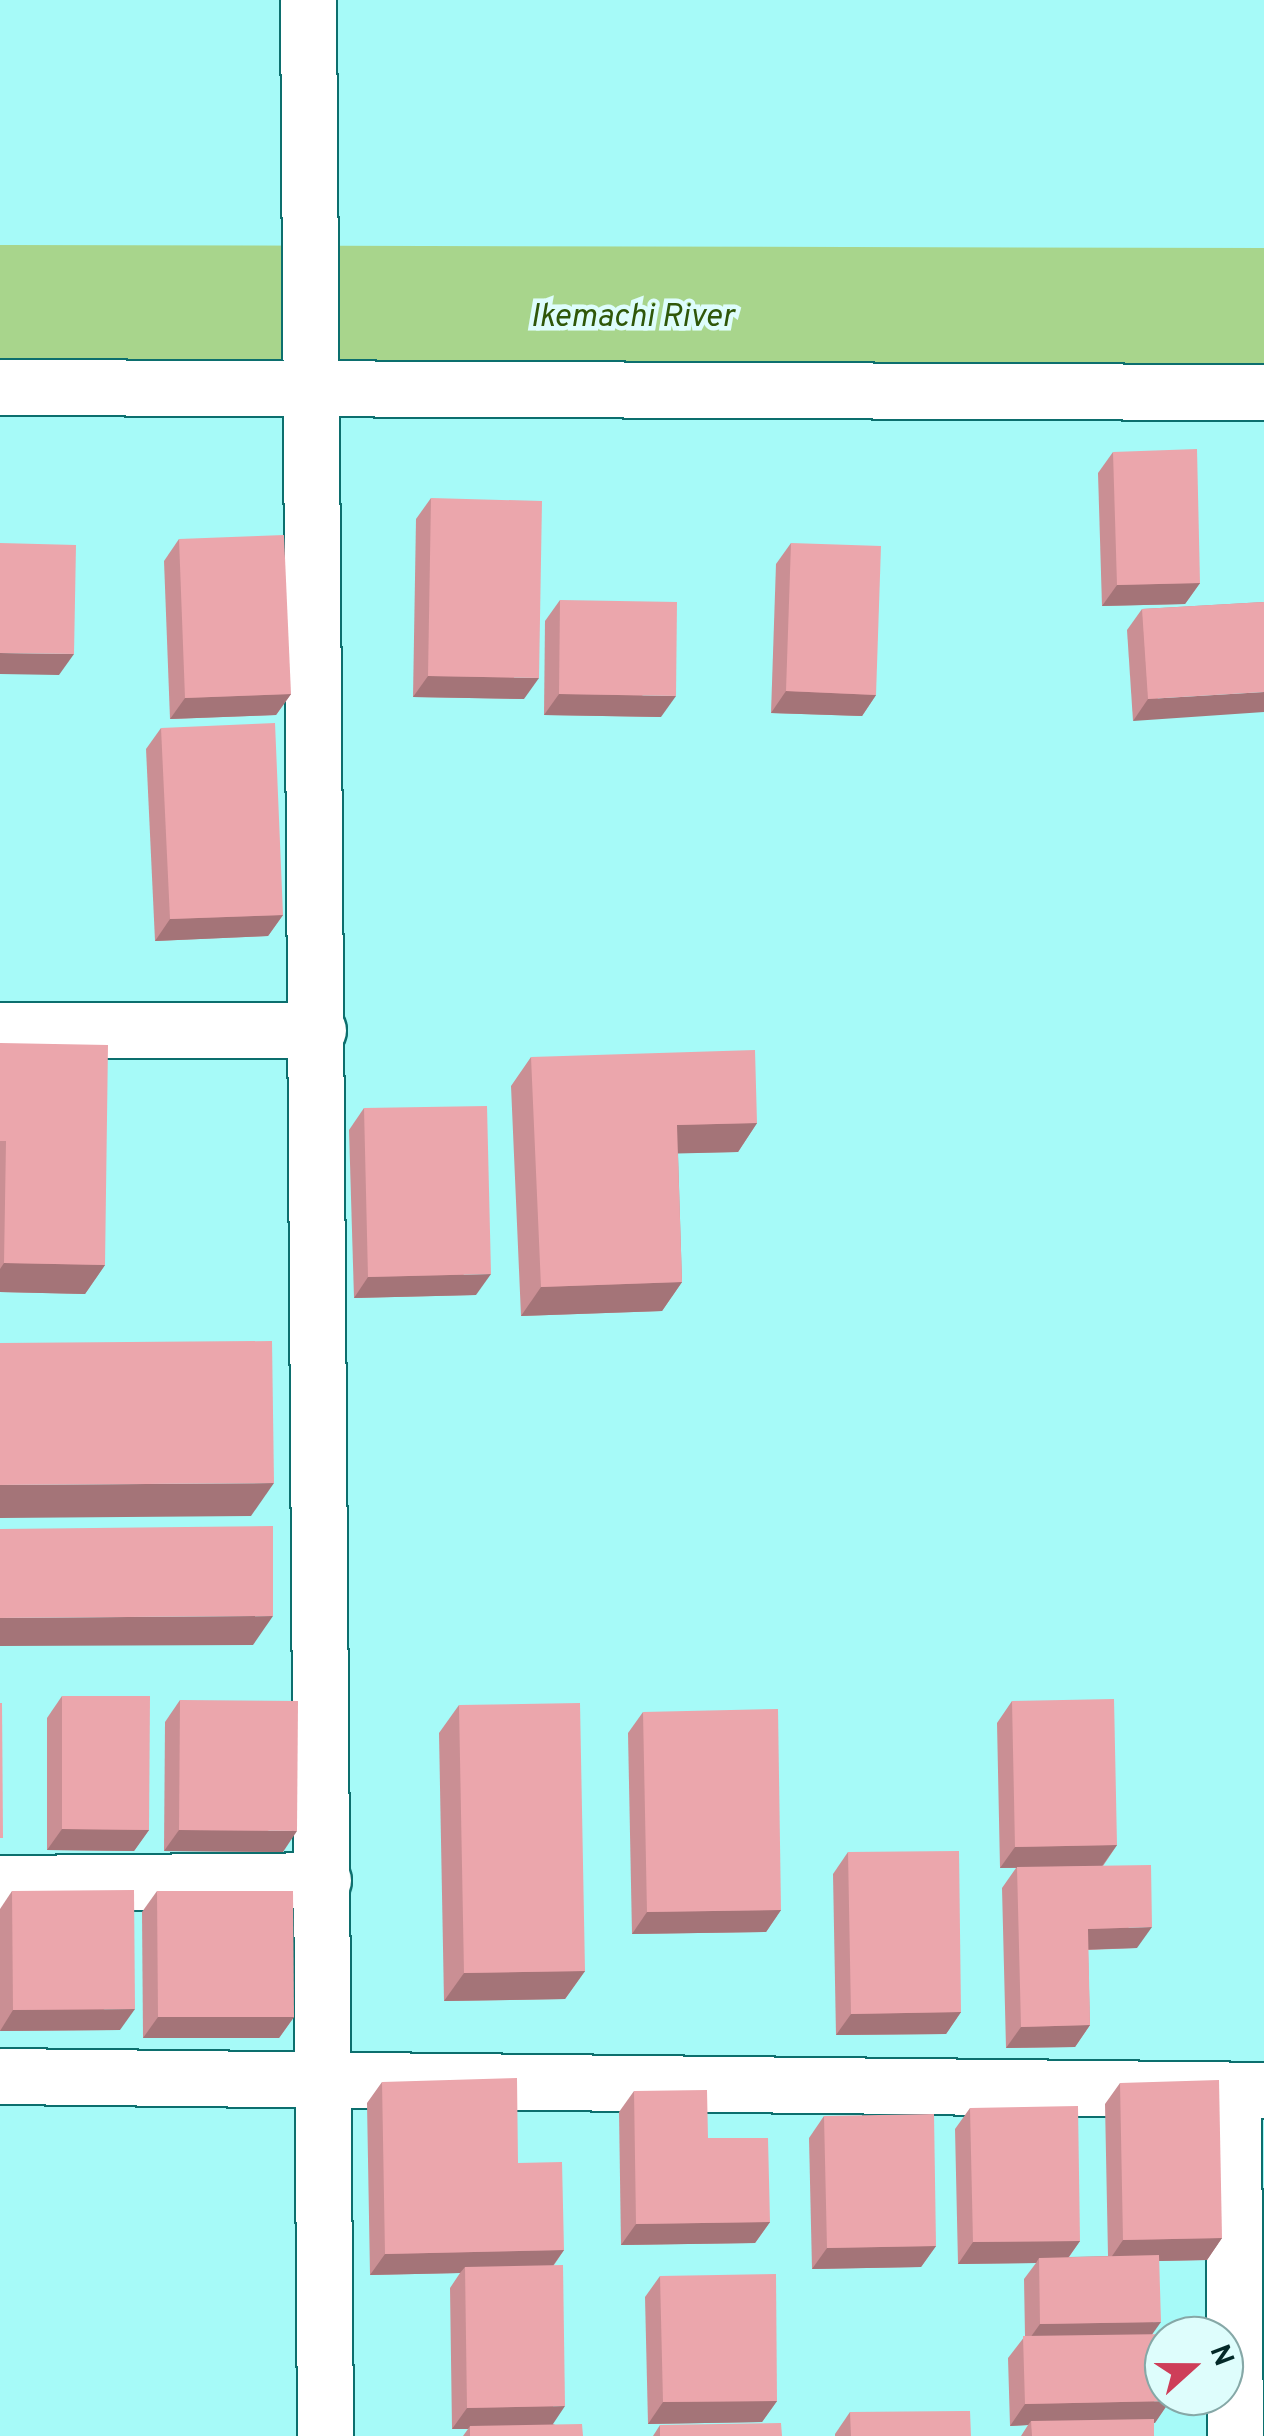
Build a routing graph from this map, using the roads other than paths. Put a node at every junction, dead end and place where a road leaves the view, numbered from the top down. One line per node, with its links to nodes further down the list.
1 (308, 0): 2 (street)
2 (313, 385): 3 (street); 4 (street); 6 (street)
3 (0, 387)
4 (1264, 392)
5 (0, 1030): 6 (street)
6 (318, 1030): 7 (street)
7 (323, 1880): 8 (street); 10 (street)
8 (0, 1883)
9 (0, 2076): 10 (street)
10 (325, 2078): 11 (street); 12 (street)
11 (1248, 2091): 13 (street)
12 (326, 2436)
13 (1235, 2436)

